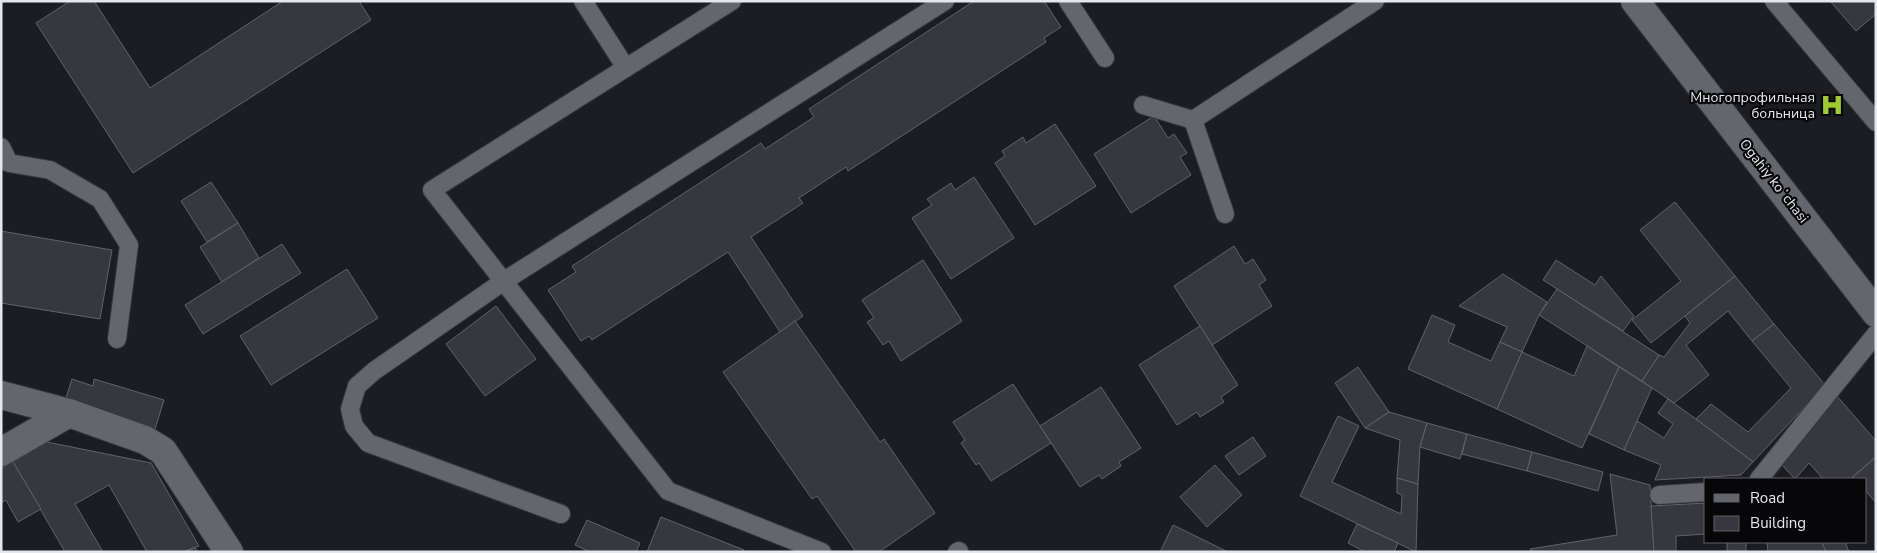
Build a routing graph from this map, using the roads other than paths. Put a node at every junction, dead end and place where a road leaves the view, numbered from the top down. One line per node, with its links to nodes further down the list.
1 (583, 1): 9 (lane)
2 (732, 1): 9 (lane)
3 (945, 1): 16 (lane)
4 (1068, 1): 8 (lane)
5 (1375, 1): 11 (lane)
6 (1635, 1): 17 (street, Ogahiy koʻchasi)
7 (1774, 1): 12 (lane)
8 (1106, 58)
9 (626, 68): 16 (lane)
10 (1143, 105): 11 (lane)
11 (1193, 120): 15 (lane)
12 (1876, 122)
13 (1, 146): 14 (lane)
14 (5, 162): 19 (lane)
15 (1225, 214)
16 (504, 281): 26 (lane); 28 (lane)
17 (1876, 313)
18 (1876, 334): 23 (lane)
19 (117, 339)
20 (1, 394): 21 (street)
21 (69, 413): 22 (street); 27 (street)
22 (1, 452)
23 (1759, 478)
24 (1704, 492): 25 (lane)
25 (1659, 495)
26 (561, 514)
27 (229, 552)
28 (822, 552)

